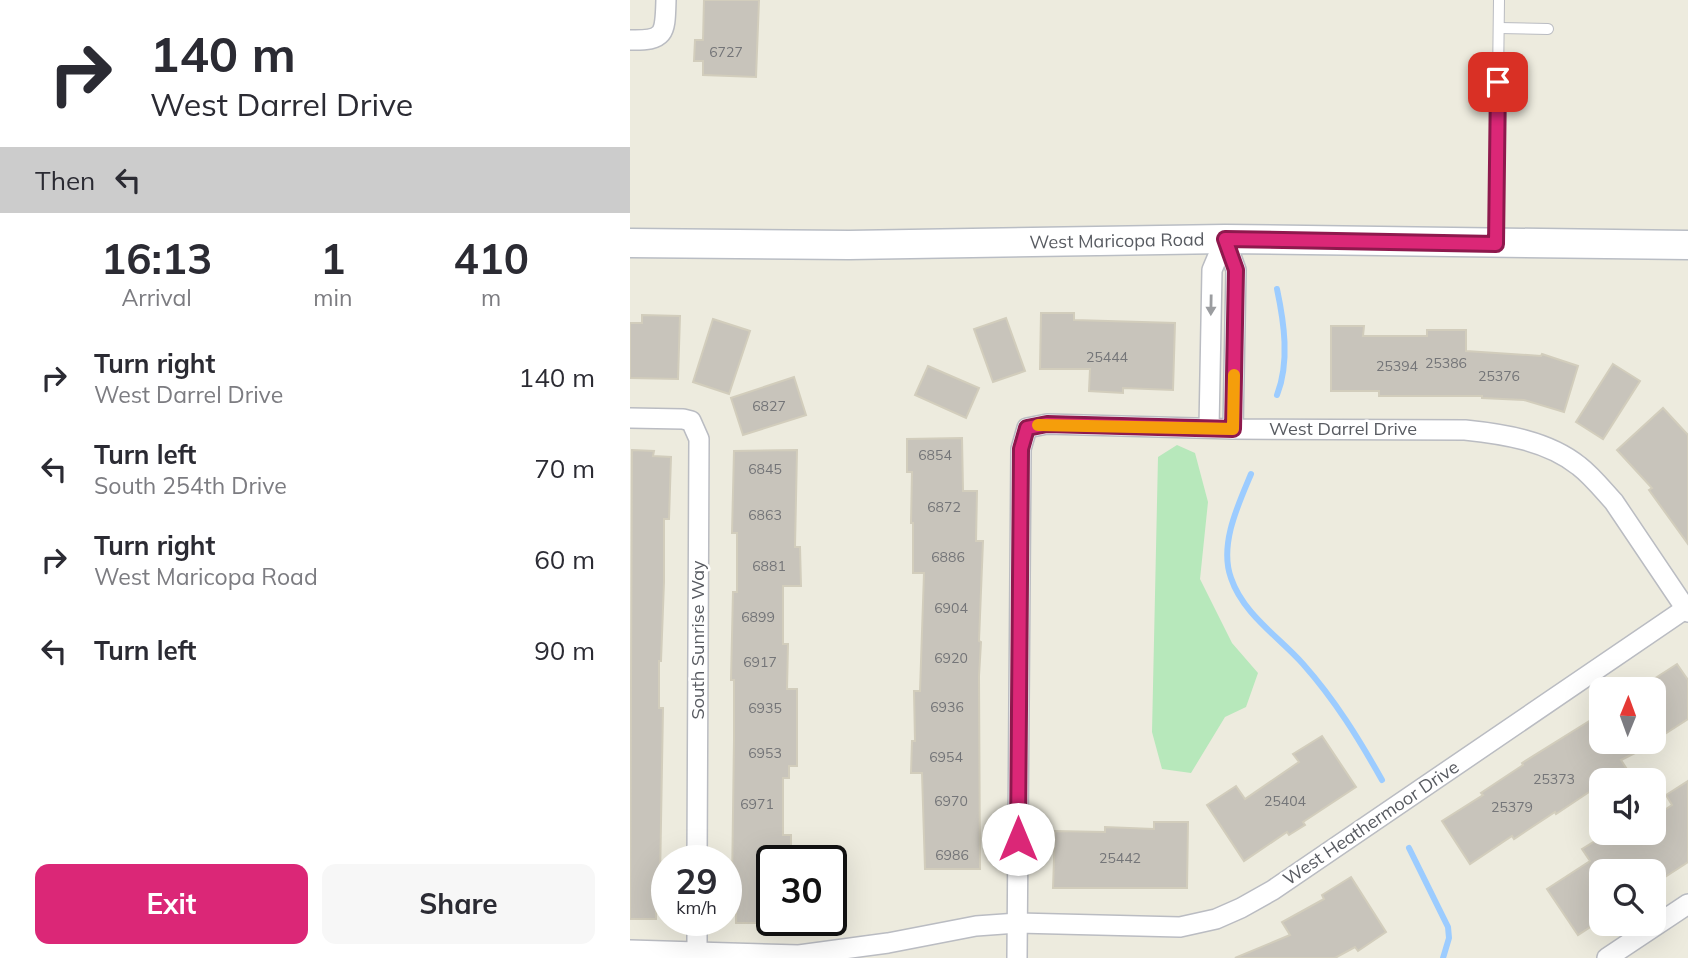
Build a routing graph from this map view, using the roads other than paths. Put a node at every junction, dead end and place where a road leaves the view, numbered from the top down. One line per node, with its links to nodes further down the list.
1 (666, 0): 5 (street)
2 (1499, 0): 3 (lane)
3 (1499, 28): 4 (lane); 8 (lane)
4 (1548, 29)
5 (630, 40)
6 (1225, 239): 7 (street, West Maricopa Road); 8 (street, West Maricopa Road); 11 (street, one-way to 11); 12 (street)
7 (630, 243)
8 (1496, 244): 9 (street, West Maricopa Road)
9 (1688, 245)
10 (630, 418): 14 (street, South Sunrise Way)
11 (1209, 428): 12 (street, West Darrel Drive); 16 (street, West Darrel Drive)
12 (1233, 429): 13 (street, West Darrel Drive)
13 (1687, 610): 16 (street, West Heathermoor Drive)
14 (697, 845)
15 (1688, 904): 21 (street)
16 (1017, 923): 19 (street, West Heathermoor Drive); 20 (street)
17 (697, 936): 19 (street)
18 (630, 950): 19 (street, West Heathermoor Drive)
19 (697, 952)
20 (1017, 958)
21 (1607, 958)

